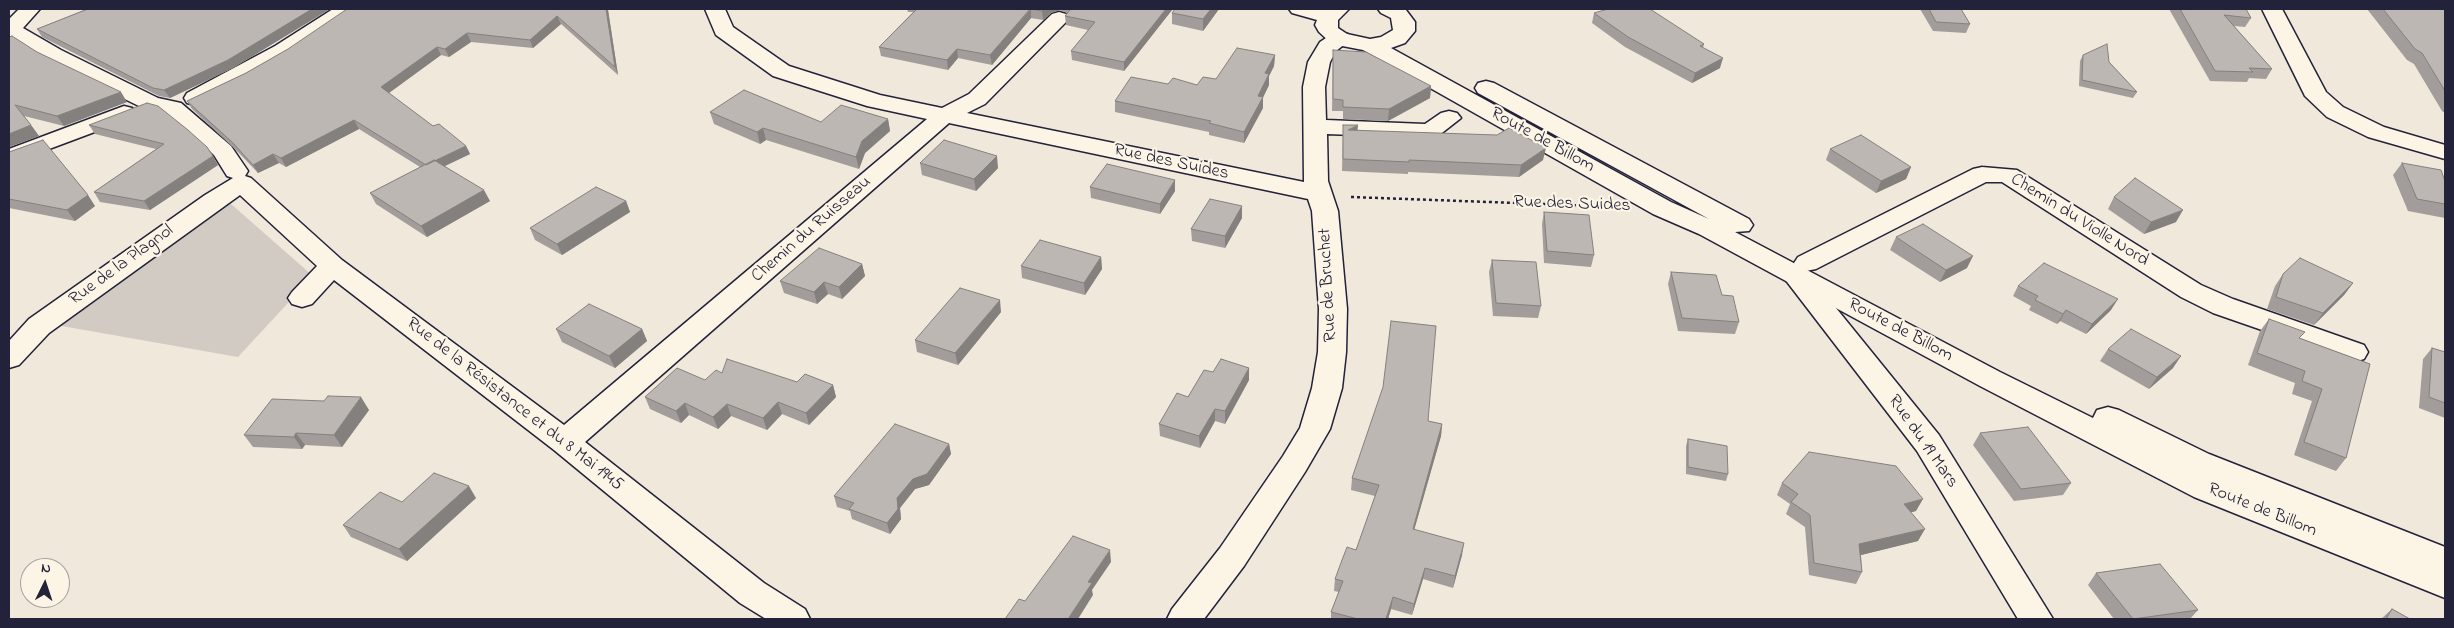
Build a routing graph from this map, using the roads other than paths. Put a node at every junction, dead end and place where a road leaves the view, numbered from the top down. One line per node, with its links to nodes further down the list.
1 (30, 9): 9 (street)
2 (347, 9): 12 (street)
3 (715, 9): 13 (street, Rue des Suides)
4 (1299, 9): 8 (street)
5 (1388, 9): 10 (street)
6 (2272, 9): 16 (street)
7 (1059, 18): 13 (street, Chemin du Ruisseau)
8 (1336, 22): 11 (street); 15 (street, Rue de Bruchet)
9 (9, 30): 12 (street, Rue de la Résistance et du 8 Mai 1945)
10 (1397, 38): 11 (street); 21 (street, Route de Billom)
11 (1370, 45): 21 (street, Route de Billom)
12 (162, 105): 17 (street); 18 (street, Rue de la Résistance et du 8 Mai 1945)
13 (944, 116): 19 (street, Rue des Suides); 25 (street, Chemin du Ruisseau)
14 (1449, 118): 15 (street)
15 (1314, 128): 19 (street, Rue de Bruchet)
16 (2445, 152)
17 (9, 157)
18 (239, 177): 20 (street, Rue de la Résistance et du 8 Mai 1945); 24 (street, Rue de la Plagnol)
19 (1318, 194): 29 (street, Rue de Bruchet)
20 (333, 266): 22 (street); 25 (street, Rue de la Résistance et du 8 Mai 1945)
21 (1801, 268): 23 (street, Chemin du Violle Nord); 26 (street, Route de Billom); 27 (street, Route de Billom); 30 (street, Rue du 19 Mars)
22 (302, 298)
23 (2354, 352)
24 (9, 358)
25 (565, 442): 28 (street, Rue de la Résistance et du 8 Mai 1945)
26 (2445, 560)
27 (2445, 584)
28 (793, 619)
29 (1184, 619)
30 (2036, 619)

